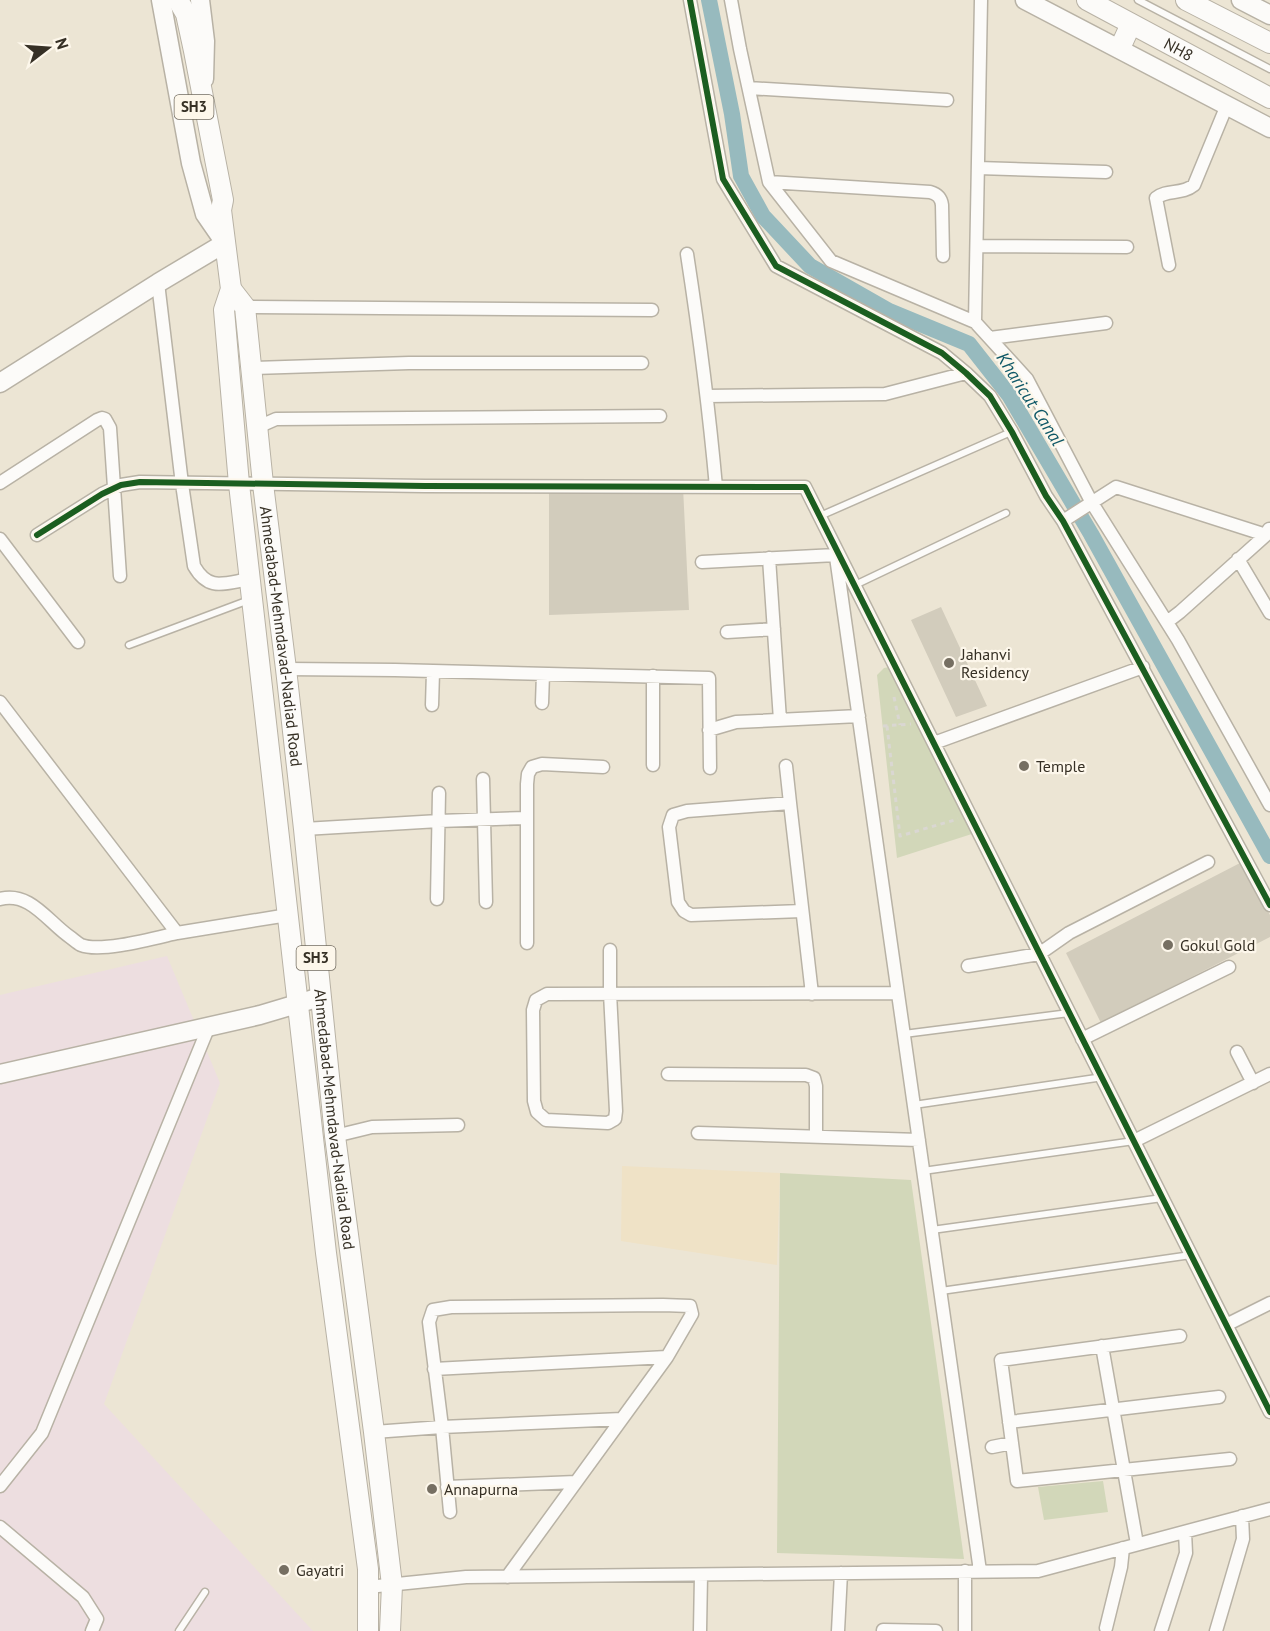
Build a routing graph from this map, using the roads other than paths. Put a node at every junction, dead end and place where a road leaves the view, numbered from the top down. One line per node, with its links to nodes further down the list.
1 (160, 0): 27 (street)
2 (178, 0): 18 (main road); 26 (main road, SH3)
3 (200, 0): 18 (street, SH3)
4 (690, 0): 42 (street)
5 (731, 0): 17 (street)
6 (981, 0): 23 (street)
7 (1025, 0): 15 (street)
8 (1087, 0): 13 (main road, NH8)
9 (1138, 0): 16 (lane)
10 (1186, 0): 14 (main road)
11 (1240, 0): 12 (street)
12 (1270, 15)
13 (1131, 24): 15 (main road); 19 (main road, NH8)
14 (1270, 43)
15 (1120, 48): 21 (street)
16 (1270, 69)
17 (749, 88): 20 (street); 25 (street)
18 (203, 96): 26 (main road)
19 (1270, 98)
20 (946, 100)
21 (1227, 105): 22 (street); 32 (street)
22 (1270, 128)
23 (978, 168): 24 (street); 28 (street)
24 (1106, 172)
25 (769, 182): 31 (street); 37 (street)
26 (221, 210): 27 (main road)
27 (225, 243): 33 (street); 34 (main road)
28 (977, 246): 29 (street); 37 (street)
29 (1127, 247)
30 (687, 254): 44 (street)
31 (944, 256)
32 (1169, 265)
33 (158, 283): 43 (street); 49 (street)
34 (231, 289): 35 (main road); 50 (main road)
35 (245, 307): 36 (street); 41 (main road, Ahmedabad-Mehmdavad-Nadiad Road / SH3)
36 (652, 310)
37 (975, 322): 39 (street)
38 (1106, 323): 39 (street)
39 (990, 338): 54 (street)
40 (642, 363): 41 (street)
41 (251, 369): 46 (main road, Ahmedabad-Mehmdavad-Nadiad Road / SH3)
42 (966, 373): 44 (street); 47 (street)
43 (0, 382)
44 (707, 396): 52 (street)
45 (660, 416): 46 (street)
46 (258, 427): 51 (main road, Ahmedabad-Mehmdavad-Nadiad Road / SH3)
47 (1012, 432): 56 (lane); 57 (street)
48 (0, 483): 53 (street)
49 (182, 484): 50 (street); 53 (street); 66 (street)
50 (239, 484): 51 (street); 66 (main road)
51 (263, 484): 52 (street); 76 (main road, Ahmedabad-Mehmdavad-Nadiad Road / SH3)
52 (716, 487): 56 (street)
53 (114, 488): 59 (street); 65 (street)
54 (1092, 503): 57 (street); 58 (street); 70 (street)
55 (1006, 513): 67 (lane)
56 (819, 516): 61 (street)
57 (1063, 521): 75 (street)
58 (1268, 531): 63 (street)
59 (37, 535)
60 (0, 539): 73 (street)
61 (835, 551): 62 (street); 67 (street); 83 (street)
62 (769, 558): 64 (street); 71 (street)
63 (1239, 559): 69 (street); 70 (street)
64 (702, 562)
65 (120, 576)
66 (250, 579): 68 (main road)
67 (855, 585): 86 (street)
68 (252, 599): 74 (lane); 105 (main road)
69 (1270, 613)
70 (1167, 622): 94 (street)
71 (774, 629): 72 (street); 84 (street)
72 (727, 632)
73 (78, 642)
74 (129, 645)
75 (1143, 667): 86 (street); 103 (street)
76 (286, 669): 77 (street); 98 (main road, Ahmedabad-Mehmdavad-Nadiad Road / SH3)
77 (433, 672): 78 (street); 82 (street)
78 (543, 674): 79 (street); 81 (street)
79 (653, 676): 85 (street); 87 (street)
80 (0, 702): 106 (street)
81 (542, 703)
82 (432, 705)
83 (859, 716): 84 (street); 113 (street)
84 (780, 720): 85 (street)
85 (709, 730): 90 (street)
86 (934, 743): 109 (street)
87 (653, 765)
88 (786, 766): 93 (street)
89 (603, 767): 95 (street)
90 (710, 768)
91 (483, 779): 96 (street)
92 (439, 793): 97 (street)
93 (790, 803): 104 (street); 104 (street)
94 (1270, 805)
95 (526, 818): 96 (street); 107 (street)
96 (484, 819): 97 (street); 102 (street)
97 (439, 821): 98 (street); 101 (street)
98 (304, 829): 115 (main road, Ahmedabad-Mehmdavad-Nadiad Road / SH3)
99 (1208, 862): 109 (street)
100 (0, 899): 106 (street)
101 (437, 899)
102 (486, 902)
103 (1270, 905)
104 (802, 911): 114 (street)
105 (288, 915): 106 (street); 116 (main road)
106 (177, 933)
107 (527, 943)
108 (610, 950): 112 (street)
109 (1039, 954): 110 (street); 117 (street)
110 (968, 966)
111 (1229, 967): 120 (street)
112 (610, 993): 112 (street); 114 (street)
113 (898, 993): 114 (street); 119 (street)
114 (812, 994)
115 (320, 997): 116 (street); 130 (main road, Ahmedabad-Mehmdavad-Nadiad Road / SH3)
116 (298, 1004): 118 (street); 172 (main road)
117 (1069, 1013): 119 (lane); 120 (street)
118 (209, 1026): 122 (street); 157 (street)
119 (904, 1034): 127 (street)
120 (1082, 1039): 125 (street)
121 (1237, 1052): 126 (street)
122 (0, 1074)
123 (668, 1074): 131 (street)
124 (1270, 1074): 126 (street)
125 (1103, 1077): 127 (lane); 133 (street)
126 (1253, 1083): 133 (street)
127 (914, 1105): 132 (street)
128 (458, 1125): 130 (street)
129 (698, 1133): 131 (street)
130 (335, 1136): 151 (main road, Ahmedabad-Mehmdavad-Nadiad Road / SH3)
131 (816, 1137): 132 (street)
132 (919, 1140): 134 (street)
133 (1134, 1141): 134 (lane); 135 (street)
134 (924, 1171): 136 (street)
135 (1162, 1198): 136 (lane); 137 (street)
136 (932, 1230): 138 (street)
137 (1191, 1255): 138 (lane); 140 (street)
138 (940, 1291): 167 (street)
139 (1270, 1303): 140 (street)
140 (1226, 1325): 147 (street)
141 (1180, 1336): 142 (street)
142 (1102, 1346): 146 (street); 149 (street)
143 (667, 1357): 144 (street); 144 (street); 148 (street)
144 (434, 1369): 150 (street)
145 (1219, 1397): 146 (street)
146 (1113, 1410): 149 (street); 155 (street)
147 (1270, 1412)
148 (622, 1419): 150 (street); 156 (street)
149 (1010, 1422): 152 (street)
150 (442, 1427): 151 (street); 158 (street)
151 (374, 1432): 171 (main road, Ahmedabad-Mehmdavad-Nadiad Road / SH3)
152 (1012, 1443): 153 (street); 155 (street)
153 (992, 1447)
154 (1230, 1459): 155 (street)
155 (1124, 1470): 164 (street)
156 (576, 1482): 158 (street); 170 (street)
157 (0, 1486)
158 (447, 1487): 160 (street)
159 (1270, 1509): 161 (street)
160 (450, 1512)
161 (1242, 1516): 163 (street); 185 (street)
162 (0, 1527): 176 (street)
163 (1185, 1532): 164 (street); 184 (street)
164 (1137, 1544): 165 (street)
165 (1123, 1548): 167 (street); 174 (street)
166 (965, 1571): 167 (street); 168 (street); 183 (street)
167 (980, 1571)
168 (841, 1573): 169 (street); 181 (street)
169 (701, 1575): 170 (street); 180 (street)
170 (507, 1577): 171 (street)
171 (392, 1585): 172 (street); 179 (main road, Ahmedabad-Mehmdavad-Nadiad Road / SH3)
172 (368, 1587): 178 (main road)
173 (205, 1592): 177 (lane)
174 (1106, 1628)
175 (883, 1630): 182 (street)
176 (92, 1631)
177 (179, 1631)
178 (368, 1631)
179 (390, 1631)
180 (700, 1631)
181 (838, 1631)
182 (936, 1631)
183 (965, 1631)
184 (1161, 1631)
185 (1216, 1631)

